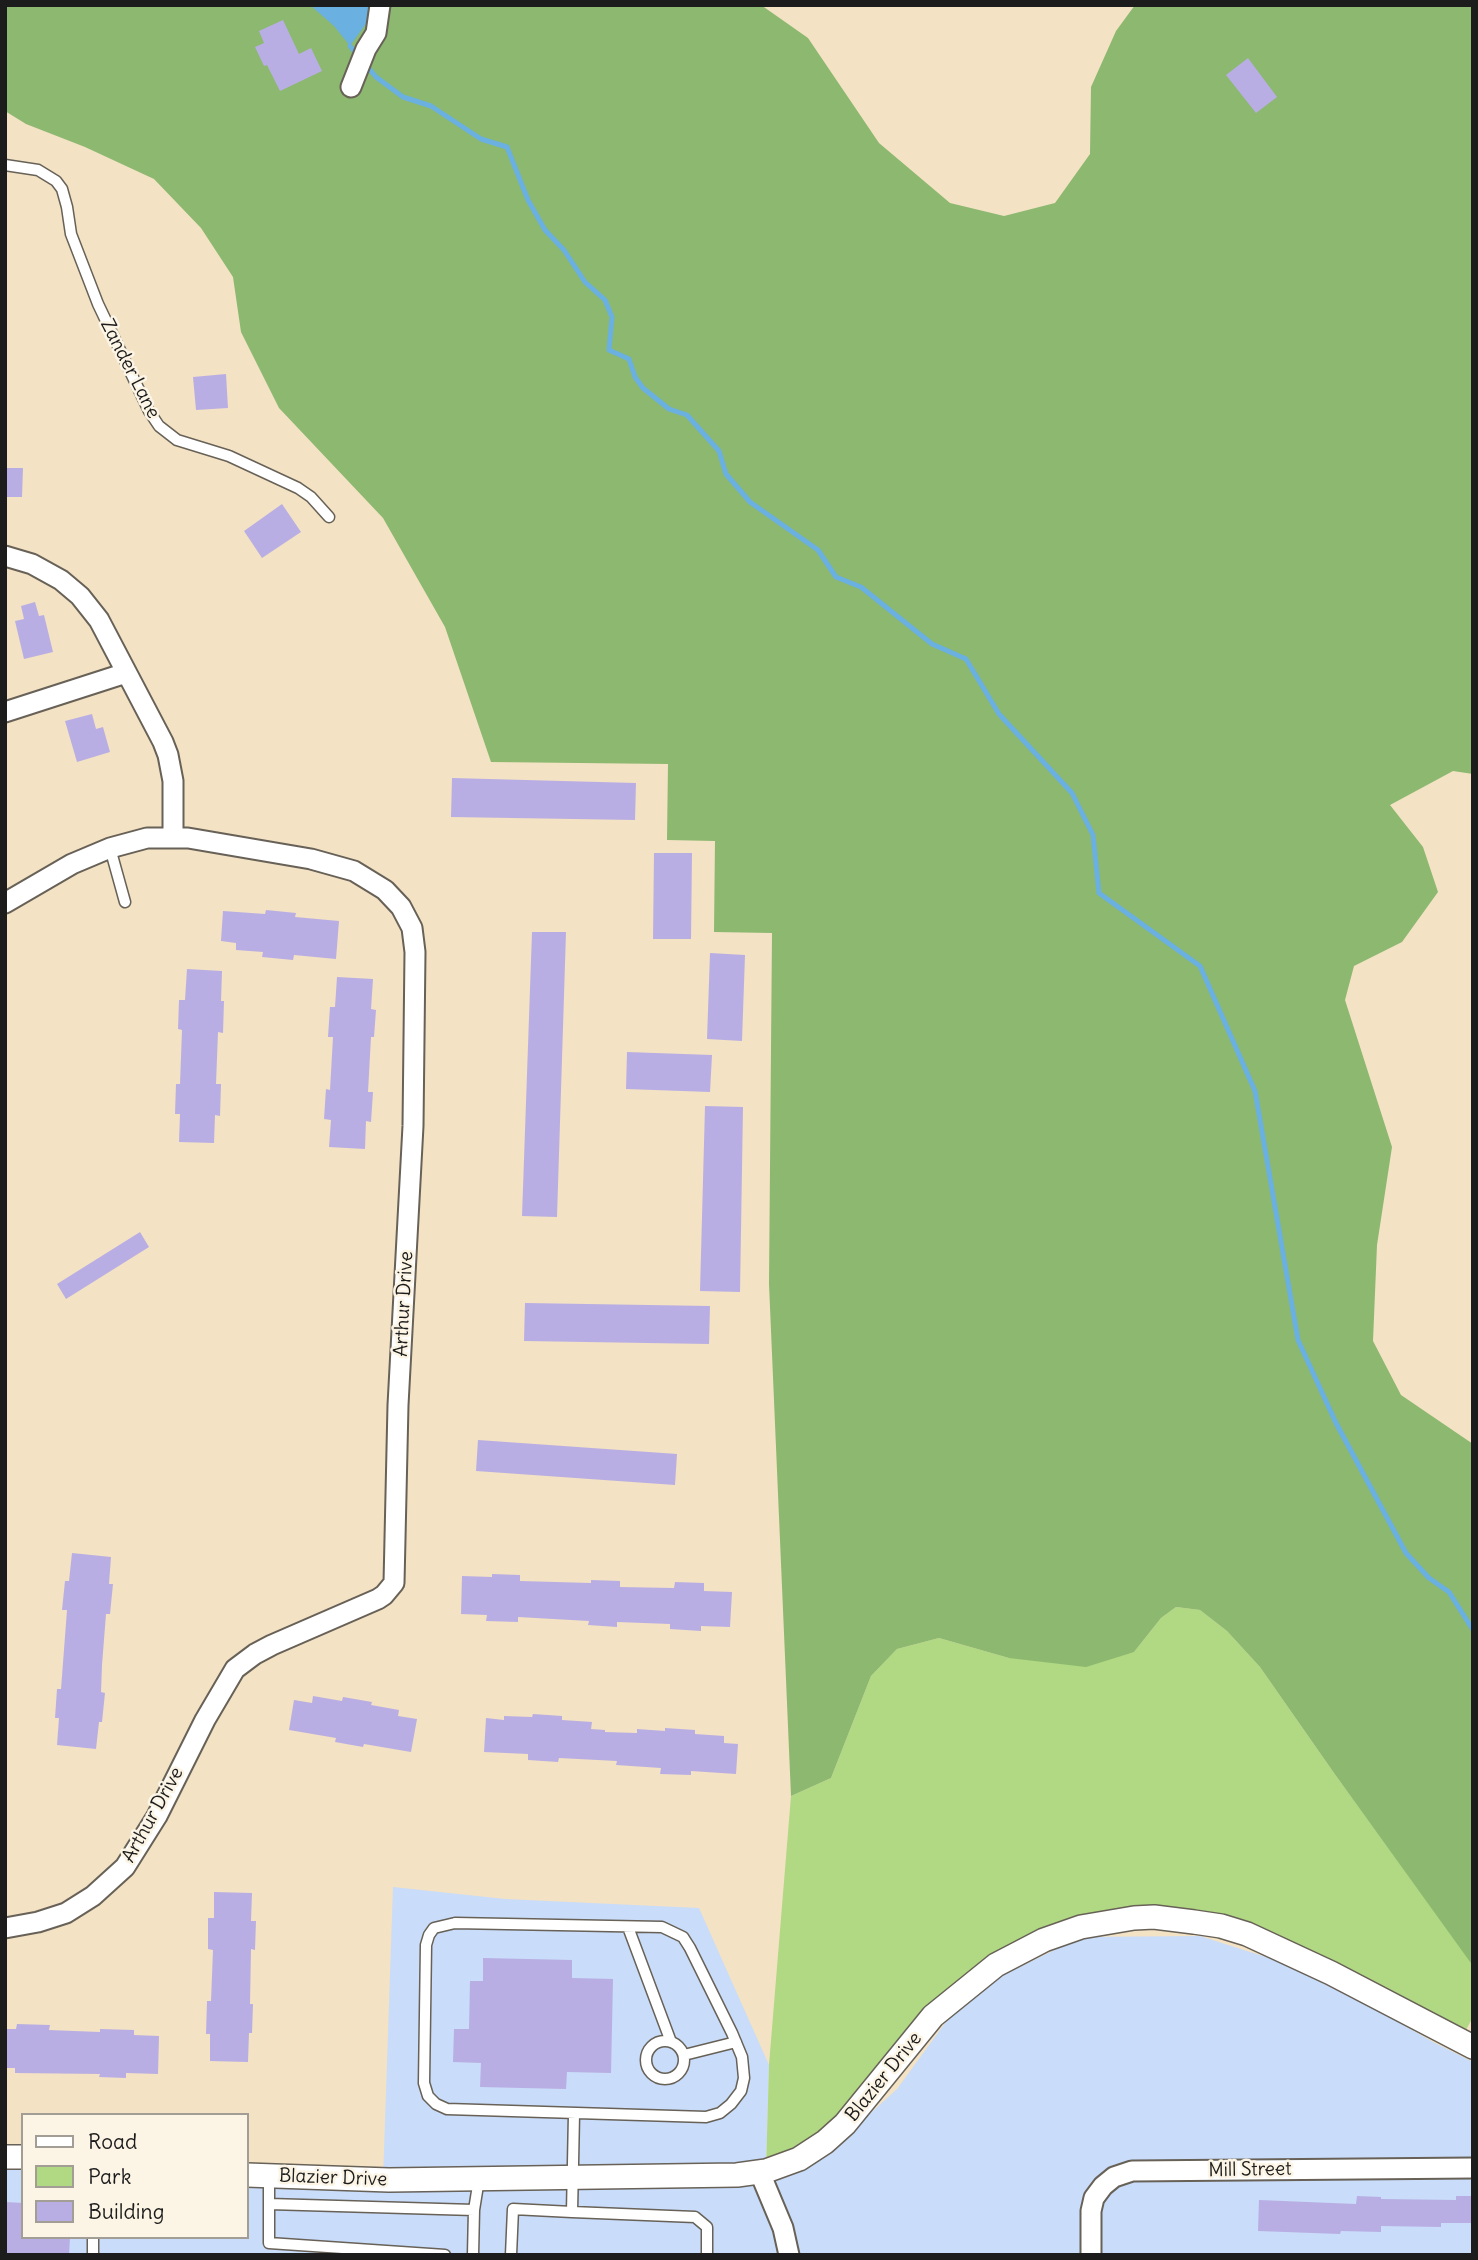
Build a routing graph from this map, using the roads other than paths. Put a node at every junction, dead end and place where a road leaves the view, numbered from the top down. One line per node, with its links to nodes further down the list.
1 (380, 5): 2 (street)
2 (351, 86)
3 (5, 165): 4 (lane, Zander Lane)
4 (328, 517)
5 (5, 556): 6 (street)
6 (126, 673): 7 (street); 8 (street)
7 (5, 712)
8 (173, 836): 9 (street, Arthur Drive); 13 (street, Arthur Drive)
9 (110, 848): 10 (lane); 11 (street, Arthur Drive)
10 (125, 902)
11 (5, 903)
12 (628, 1927): 14 (lane); 15 (lane); 18 (lane)
13 (5, 1928)
14 (671, 2042): 17 (lane); 17 (lane)
15 (736, 2042): 17 (lane); 18 (lane)
16 (1473, 2047): 20 (street, Blazier Drive)
17 (684, 2055)
18 (574, 2114): 22 (lane)
19 (1473, 2168): 32 (street, Mill Street)
20 (760, 2173): 22 (street, Blazier Drive); 31 (street)
21 (258, 2176): 23 (street, Blazier Drive); 24 (lane)
22 (573, 2176): 23 (street, Blazier Drive); 26 (lane)
23 (479, 2177): 25 (lane)
24 (270, 2204): 25 (lane); 27 (lane)
25 (474, 2210): 28 (lane)
26 (572, 2212): 29 (lane); 30 (lane)
27 (445, 2255)
28 (473, 2255)
29 (511, 2255)
30 (707, 2255)
31 (789, 2255)
32 (1091, 2255)

